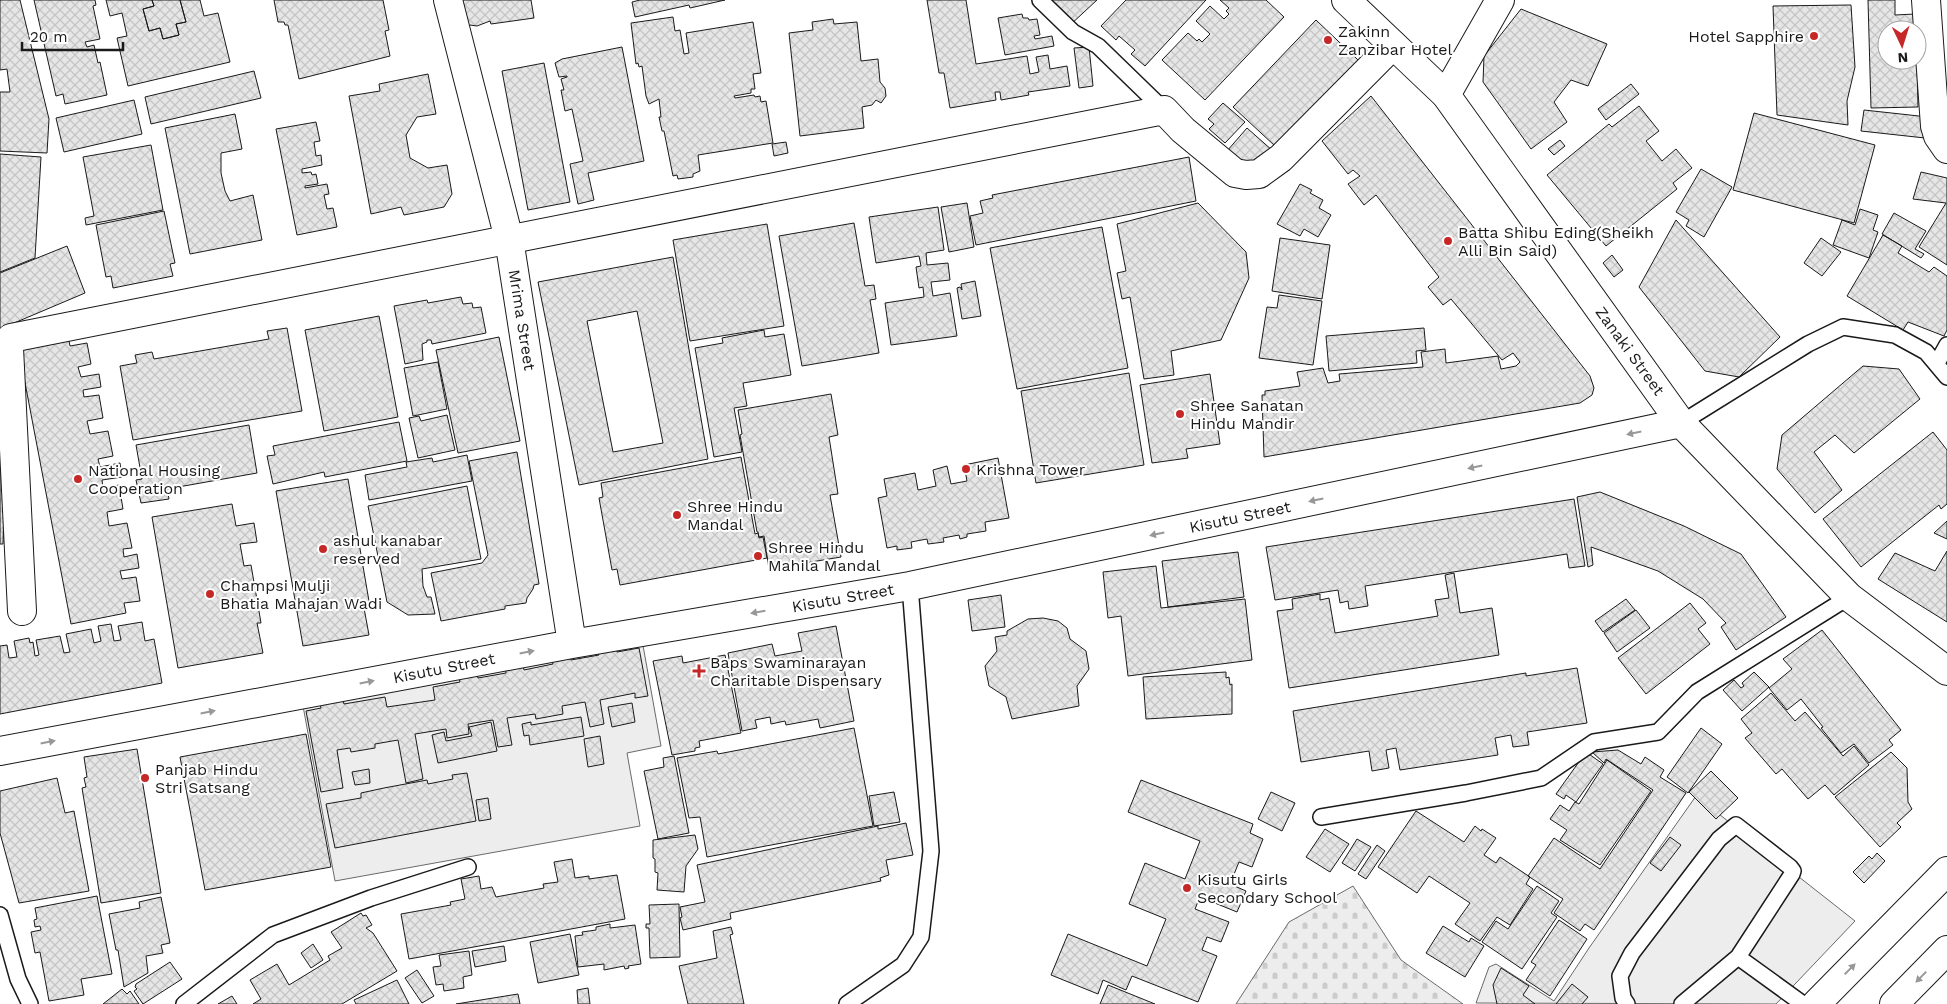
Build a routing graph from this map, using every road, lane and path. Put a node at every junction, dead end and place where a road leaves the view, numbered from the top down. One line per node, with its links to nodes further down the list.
1 (448, 0): 10 (main road, Mrima Street)
2 (1040, 0): 8 (lane)
3 (1346, 0): 6 (main road, Zanaki Street)
4 (1500, 0): 7 (main road)
5 (1926, 0): 9 (main road)
6 (1393, 45): 7 (main road, Zanaki Street); 8 (main road)
7 (1446, 95): 14 (main road, Zanaki Street)
8 (1164, 110): 10 (main road)
9 (1947, 149)
10 (509, 239): 17 (main road); 18 (main road, Mrima Street)
11 (1947, 345): 12 (lane)
12 (1937, 363): 13 (lane); 14 (lane)
13 (1947, 377)
14 (1682, 423): 15 (main road, Kisutu Street, one-way to 15); 16 (main road, Zanaki Street)
15 (910, 586): 18 (main road, Kisutu Street, one-way to 18); 29 (lane)
16 (1849, 597): 19 (main road, Zanaki Street); 21 (lane)
17 (22, 611)
18 (572, 644): 20 (main road, Kisutu Street, one-way to 18)
19 (1947, 671)
20 (0, 751)
21 (1321, 817)
22 (468, 867): 28 (lane)
23 (1947, 871): 33 (main road, one-way to 23)
24 (0, 916): 27 (lane)
25 (1947, 950): 34 (main road, one-way to 34)
26 (1738, 957): 30 (lane); 31 (lane); 32 (lane)
27 (30, 1004)
28 (184, 1004)
29 (847, 1004)
30 (1627, 1004)
31 (1682, 1004)
32 (1803, 1004)
33 (1816, 1004)
34 (1894, 1004)

